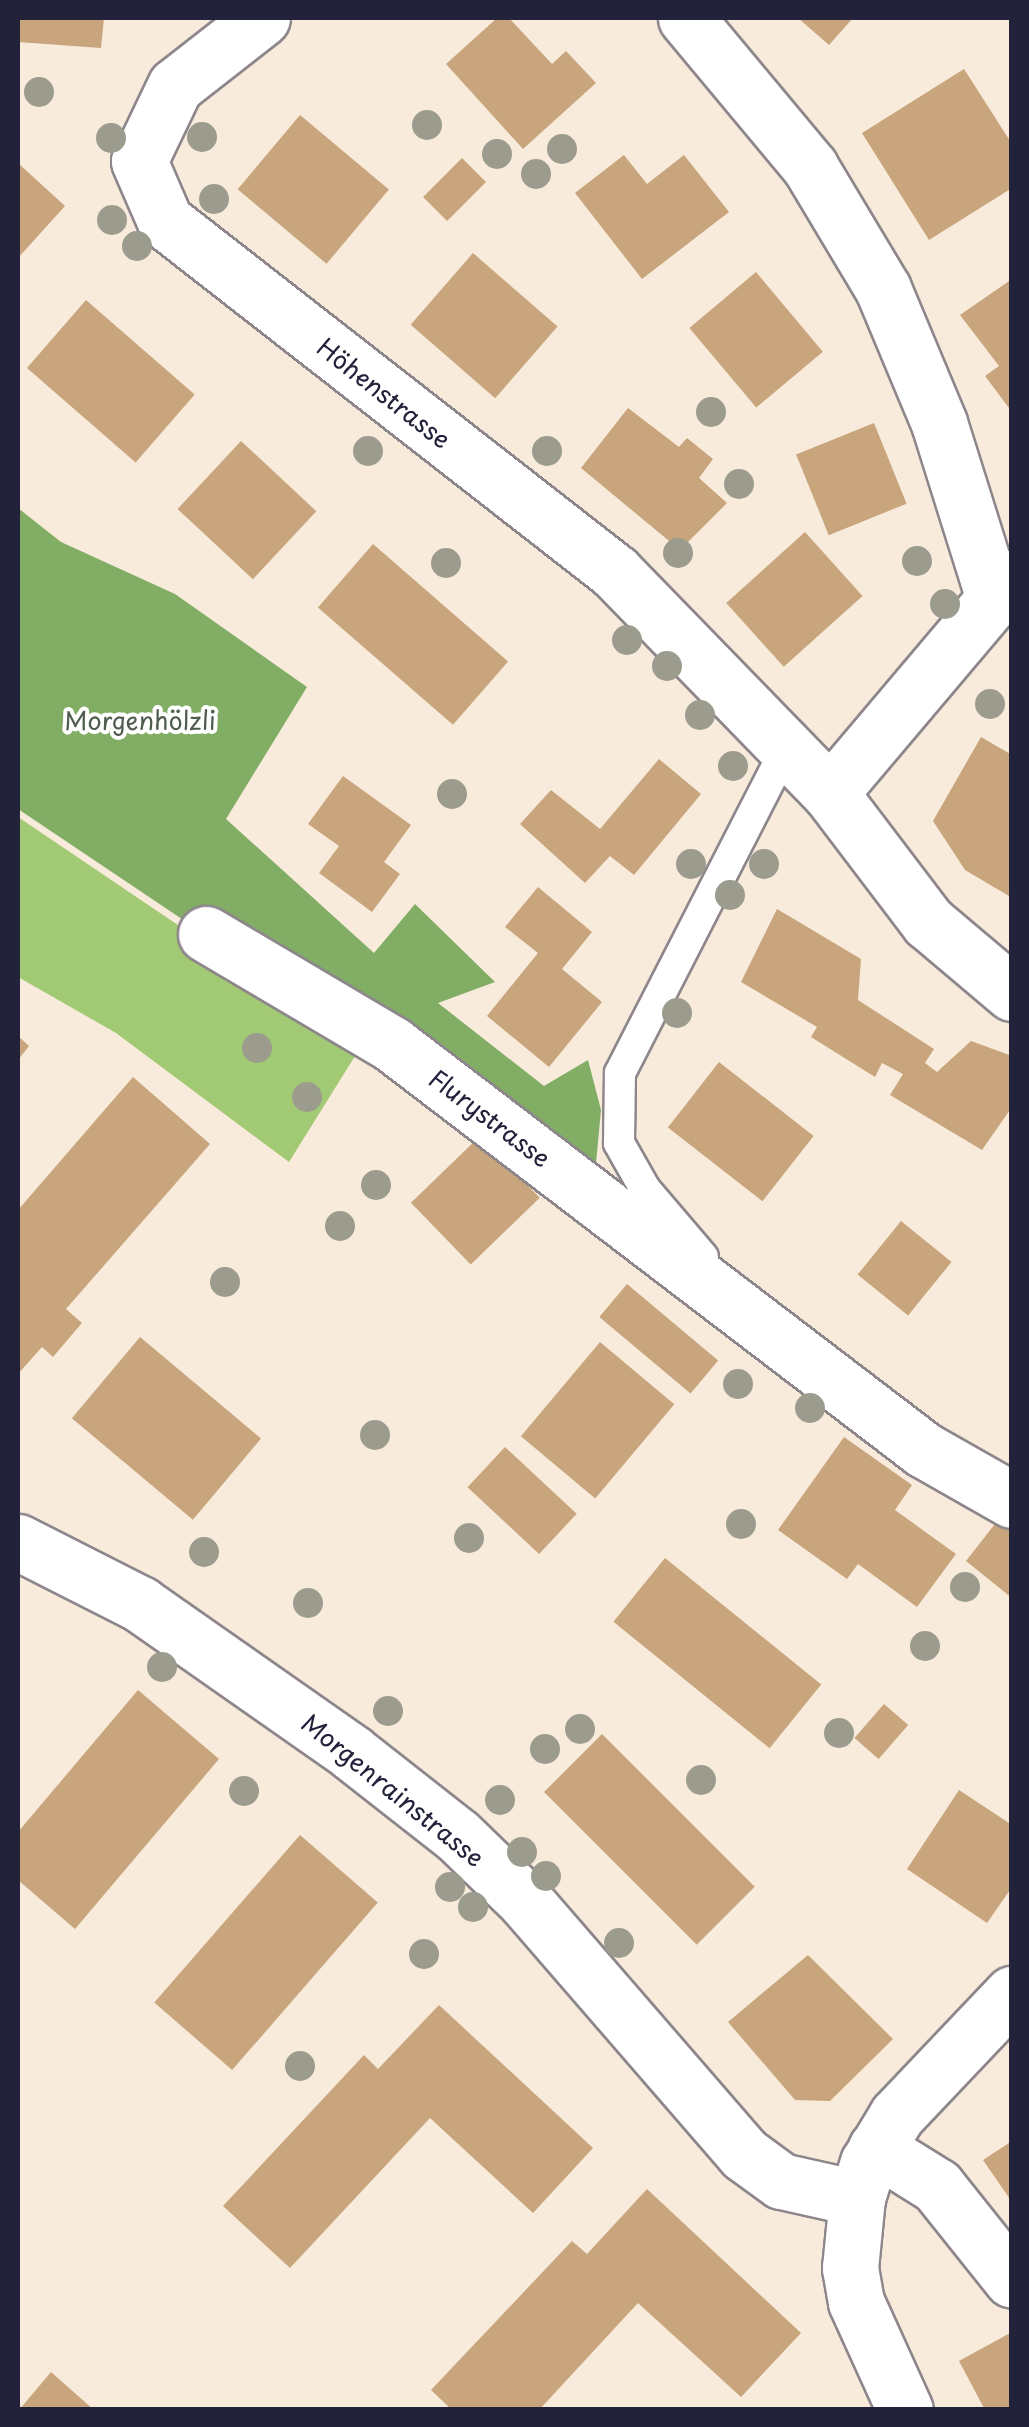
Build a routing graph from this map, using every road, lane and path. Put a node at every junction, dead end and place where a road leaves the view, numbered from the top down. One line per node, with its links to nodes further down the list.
1 (262, 18): 4 (street, Höhenstrasse)
2 (686, 18): 3 (street)
3 (1002, 586): 5 (street)
4 (786, 748): 5 (street, Höhenstrasse); 8 (lane, Flurystrasse)
5 (830, 794): 7 (street, Höhenstrasse)
6 (206, 934): 8 (street, Flurystrasse)
7 (1012, 993)
8 (759, 1322): 9 (street, Flurystrasse)
9 (1012, 1500)
10 (18, 1542): 12 (street, Morgenrainstrasse)
11 (1012, 1994): 12 (street)
12 (866, 2173): 13 (street, Morgenrainstrasse); 14 (street)
13 (1012, 2280)
14 (905, 2410)

